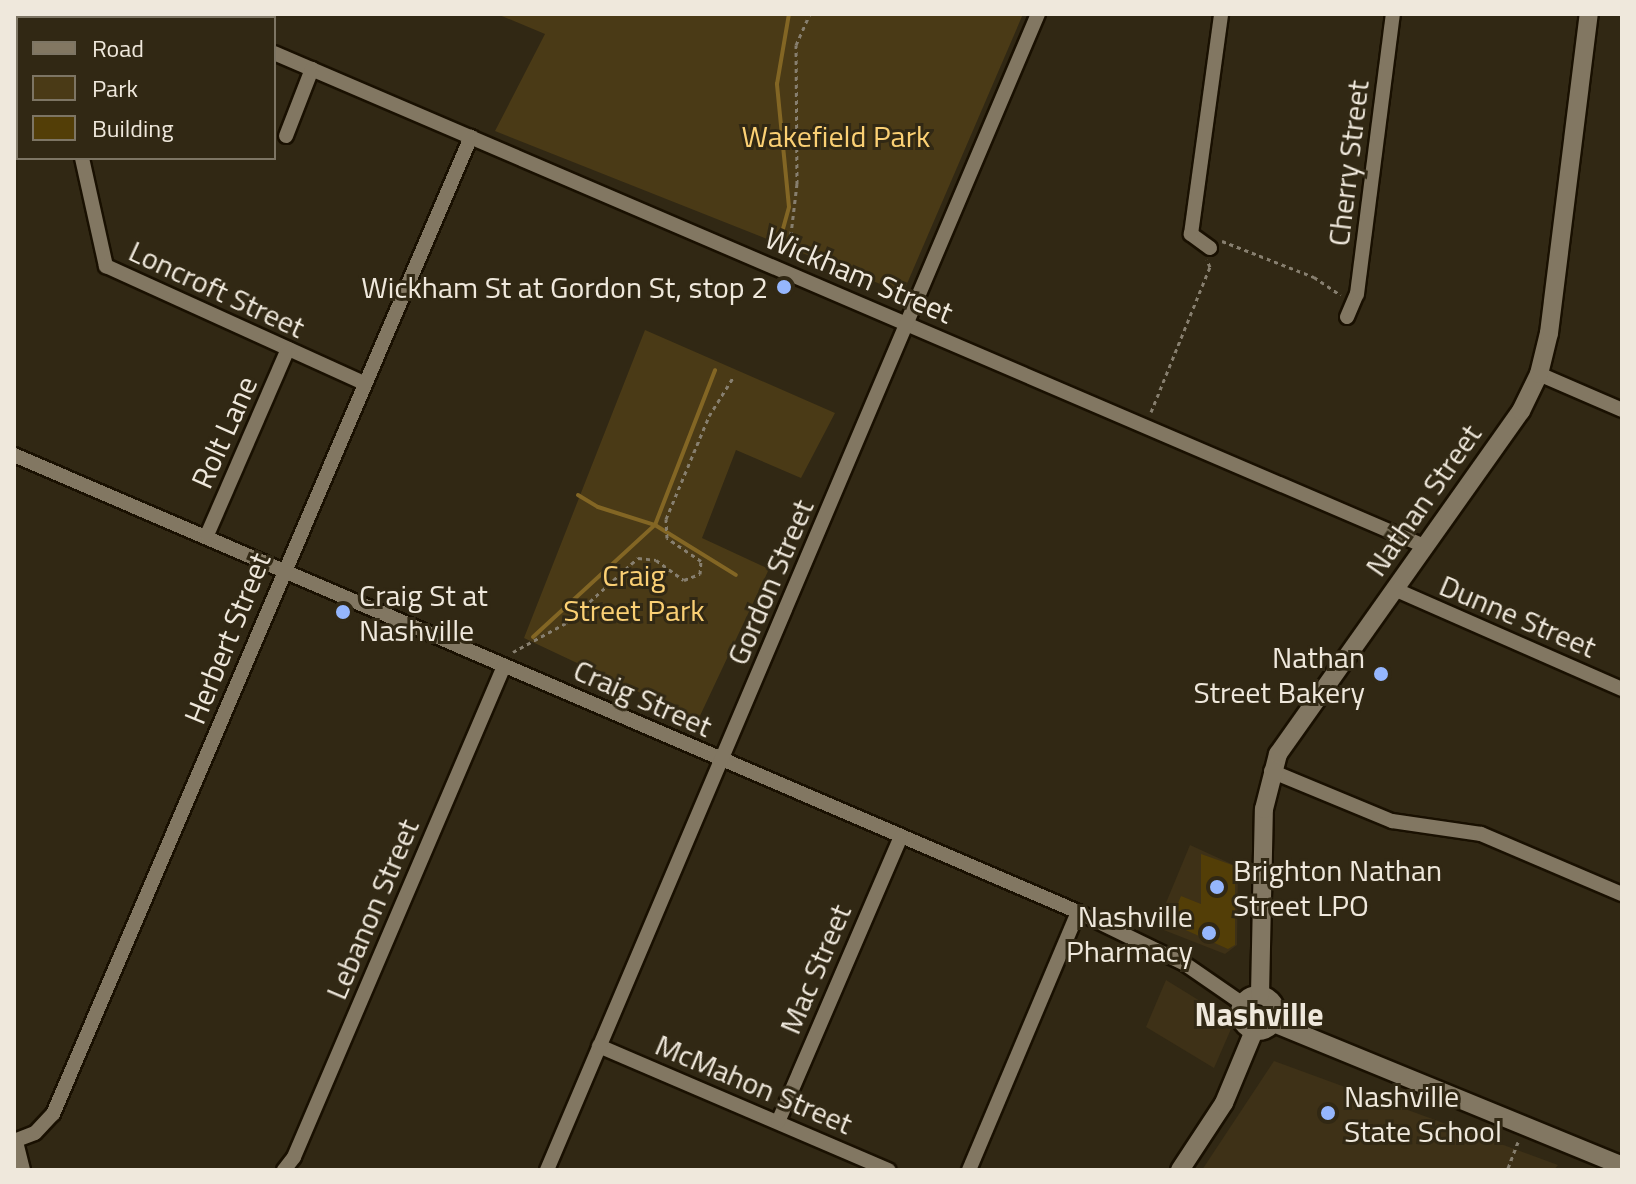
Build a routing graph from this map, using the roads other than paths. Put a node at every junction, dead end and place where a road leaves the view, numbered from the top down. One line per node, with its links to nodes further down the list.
1 (1038, 14): 12 (street, Gordon Street)
2 (1221, 14): 10 (street)
3 (1393, 14): 11 (street, Cherry Street)
4 (1589, 14): 14 (street, Nathan Street)
5 (276, 54): 6 (street, Wickham Street)
6 (312, 69): 7 (street); 8 (street, Wickham Street)
7 (286, 136)
8 (471, 137): 12 (street, Wickham Street); 15 (street, Herbert Street)
9 (82, 160): 13 (street, Loncroft Street)
10 (1210, 248)
11 (1350, 310)
12 (909, 325): 19 (street, Wickham Street); 24 (street, Gordon Street)
13 (288, 349): 15 (street, Loncroft Street); 18 (street, Rolt Lane)
14 (1539, 374): 16 (street); 19 (street, Nathan Street)
15 (364, 383): 20 (street, Herbert Street)
16 (1622, 410)
17 (14, 455): 18 (street, Craig Street)
18 (207, 535): 20 (street, Craig Street)
19 (1424, 546): 21 (street, Nathan Street)
20 (285, 571): 22 (street, Craig Street); 34 (street, Herbert Street)
21 (1394, 589): 23 (street, Dunne Street); 25 (street, Nathan Street)
22 (504, 666): 24 (street, Craig Street); 37 (street, Lebanon Street)
23 (1622, 689)
24 (722, 761): 26 (street, Craig Street); 32 (street, Gordon Street)
25 (1271, 771): 27 (street); 29 (street, Nathan Street)
26 (901, 837): 28 (street, Craig Street); 33 (street, Mac Street)
27 (1622, 894)
28 (1078, 912): 29 (street, Craig Street); 40 (street)
29 (1251, 1000): 30 (street); 31 (street)
30 (1274, 1023): 31 (street); 35 (street)
31 (1254, 1031): 41 (street)
32 (599, 1046): 33 (street, McMahon Street); 38 (street, Gordon Street)
33 (778, 1122): 39 (street, McMahon Street)
34 (14, 1141): 36 (street)
35 (1622, 1166)
36 (21, 1170)
37 (284, 1170)
38 (547, 1170)
39 (889, 1170)
40 (969, 1170)
41 (1180, 1170)

